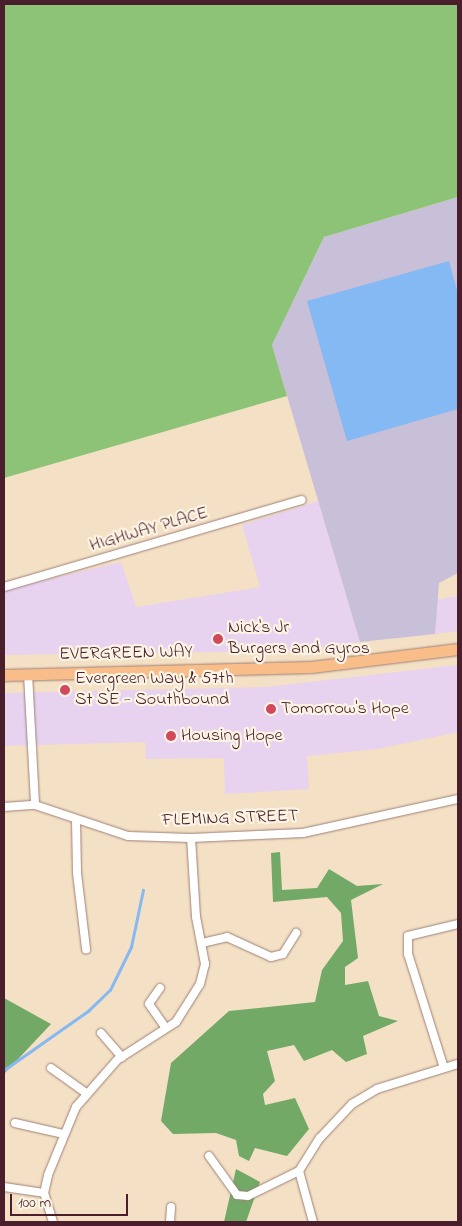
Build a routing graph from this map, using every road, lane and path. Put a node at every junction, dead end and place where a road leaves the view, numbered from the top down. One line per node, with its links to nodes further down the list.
1 (302, 500): 2 (street, HIGHWAY PLACE)
2 (4, 588)
3 (458, 649): 4 (main road, EVERGREEN WAY)
4 (28, 674): 5 (main road, EVERGREEN WAY); 7 (street)
5 (4, 675)
6 (458, 799): 10 (street, FLEMING STREET)
7 (35, 805): 8 (street, FLEMING STREET); 9 (street, FLEMING STREET)
8 (4, 806)
9 (76, 820): 10 (street, FLEMING STREET); 14 (street)
10 (190, 838): 13 (street)
11 (458, 924): 21 (street)
12 (296, 933): 13 (street)
13 (202, 943): 16 (street)
14 (86, 949)
15 (160, 988): 16 (street)
16 (166, 1028): 18 (street)
17 (101, 1033): 18 (street)
18 (122, 1057): 22 (street)
19 (458, 1064): 21 (street)
20 (51, 1068): 22 (street)
21 (444, 1068): 26 (street)
22 (86, 1093): 24 (street)
23 (15, 1123): 24 (street)
24 (62, 1134): 28 (street)
25 (209, 1156): 26 (street)
26 (299, 1171): 32 (street)
27 (4, 1187): 28 (street)
28 (44, 1193): 30 (street)
29 (171, 1207): 31 (street)
30 (53, 1222)
31 (170, 1222)
32 (313, 1222)

